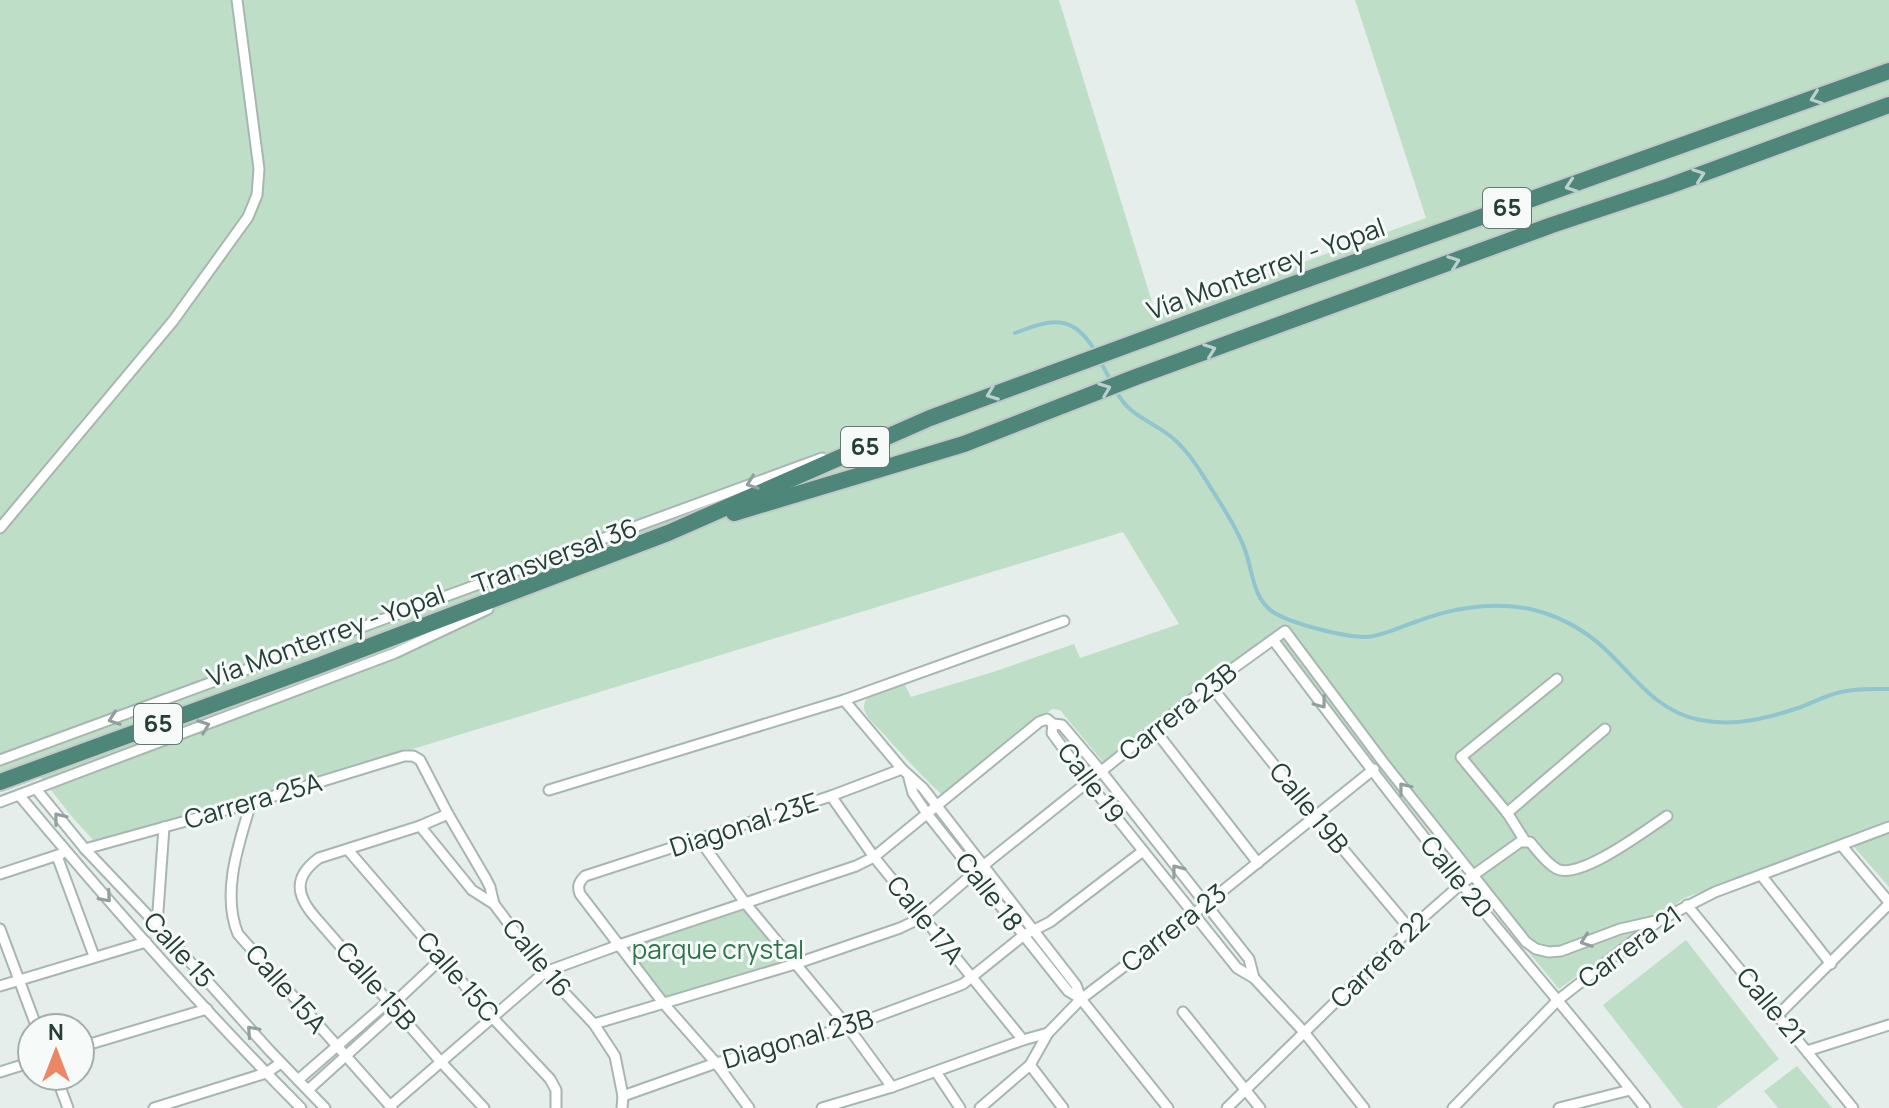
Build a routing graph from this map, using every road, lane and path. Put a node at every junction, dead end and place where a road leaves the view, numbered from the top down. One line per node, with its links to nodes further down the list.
1 (237, 0): 5 (street)
2 (1889, 71): 4 (highway, Vía Monterrey - Yopal / 65, one-way to 4)
3 (1889, 105): 6 (highway, Vía Monterrey - Yopal / 65, one-way to 3)
4 (930, 418): 6 (highway, Vía Monterrey - Yopal / 65); 16 (street, Transversal 36 / 65, one-way to 16)
5 (0, 528)
6 (668, 533): 7 (highway, Vía Monterrey - Yopal / 65)
7 (568, 571): 22 (highway, Vía Monterrey - Yopal / 65); 24 (street, Transversal 36 / 65, one-way to 7)
8 (1064, 621): 12 (street)
9 (1274, 641): 11 (street, Carrera 23B); 17 (street, Carrera 23B); 20 (street, Calle 20, one-way to 20)
10 (1557, 679): 31 (street)
11 (1210, 685): 14 (street, Carrera 23B); 35 (street, Calle 19B)
12 (844, 700): 18 (street, Calle 18); 25 (street)
13 (1053, 724): 19 (street, Calle 19); 23 (street, Calle 19); 30 (street)
14 (1154, 729): 19 (street, Carrera 23B); 48 (street)
15 (1605, 729): 31 (street)
16 (0, 760)
17 (1383, 762): 20 (street, Carrera 23); 52 (street, one-way to 17)
18 (902, 769): 21 (street, Calle 18); 27 (street, Diagonal 23E)
19 (1101, 771): 23 (street, Carrera 23B); 58 (street, Calle 19, one-way to 19)
20 (1372, 771): 35 (street, Carrera 23); 54 (street, Calle 20)
21 (909, 778): 30 (street, Calle 18); 33 (street, Calle 18)
22 (0, 782)
23 (1088, 782): 44 (street, Calle 19); 49 (street, Carrera 23B)
24 (36, 789): 26 (street, Transversal 36 / 65); 42 (street, Calle 15, one-way to 24)
25 (549, 790)
26 (19, 795): 28 (street, Transversal 36 / 65); 45 (street, Calle 15)
27 (831, 796): 39 (street, Diagonal 23E); 47 (street, Calle 17A)
28 (0, 802)
29 (251, 803): 32 (street, Carrera 25A); 37 (street, Carrera 25A); 97 (street, Calle 15A)
30 (937, 806): 33 (street); 49 (street, Calle 18)
31 (1507, 813): 40 (street)
32 (448, 814): 36 (street); 56 (street)
33 (928, 815): 47 (street); 50 (street, Calle 18)
34 (1667, 816): 40 (street)
35 (1316, 817): 48 (street, Carrera 23); 66 (street, Calle 19B)
36 (420, 826): 43 (street); 56 (street, Calle 16)
37 (164, 827): 42 (street, Carrera 25A); 63 (street)
38 (1889, 827): 41 (street, Carrera 21)
39 (699, 839): 57 (street); 69 (street, Diagonal 23E)
40 (1525, 841): 52 (street, Carrera 22)
41 (1842, 846): 53 (street, Carrera 21); 55 (street)
42 (85, 849): 63 (street, Calle 15)
43 (348, 850): 73 (street, Calle 15C); 84 (street, Calle 15B)
44 (1143, 851): 60 (street, Calle 19); 65 (street, Diagonal 23B)
45 (67, 852): 46 (street); 68 (street, Calle 15, one-way to 68)
46 (57, 856): 51 (street); 71 (street)
47 (874, 857): 57 (street); 61 (street, Calle 17A)
48 (1258, 863): 58 (street, Carrera 23)
49 (983, 865): 50 (street, Carrera 23B); 65 (street, Calle 18)
50 (974, 873): 61 (street, Carrera 23B); 67 (street, Calle 18)
51 (0, 874)
52 (1473, 875): 54 (street, Carrera 22); 62 (street, one-way to 52)
53 (1761, 875): 59 (street, Carrera 21); 75 (street)
54 (1461, 884): 66 (street, Carrera 22); 82 (street, Calle 20)
55 (1889, 903): 75 (street)
56 (494, 904): 76 (street, Calle 16)
57 (746, 904): 69 (street); 74 (street)
58 (1205, 905): 60 (street, Carrera 23); 78 (street, Calle 19)
59 (1687, 905): 62 (street, Carrera 21); 88 (street, Calle 21)
60 (1194, 913): 78 (street, Calle 19); 81 (street, Carrera 23)
61 (923, 917): 74 (street, Carrera 23B); 77 (street, Calle 17A)
62 (1660, 920): 82 (street, Carrera 21)
63 (157, 925): 70 (street, Calle 15)
64 (0, 929): 79 (street)
65 (1033, 929): 67 (street, Diagonal 23B); 81 (street, Calle 18)
66 (1410, 929): 93 (street, Carrera 22)
67 (1024, 935): 77 (street, Diagonal 23B); 81 (street, Calle 18)
68 (146, 942): 71 (street); 72 (street, Calle 15)
69 (619, 945): 76 (street); 83 (street)
70 (177, 948): 72 (street); 101 (street, Calle 15, one-way to 70)
71 (94, 956): 79 (street)
72 (161, 958): 85 (street, Calle 15)
73 (442, 958): 84 (street); 89 (street, Calle 15C)
74 (795, 964): 83 (street, Carrera 23B); 92 (street)
75 (1831, 964): 88 (street)
76 (545, 972): 89 (street); 90 (street, Calle 16)
77 (971, 977): 92 (street, Diagonal 23B); 95 (street, Calle 17A)
78 (1254, 978): 93 (street, Calle 19)
79 (19, 981): 80 (street); 86 (street)
80 (0, 986)
81 (1081, 999): 94 (street, Carrera 23); 124 (street, Calle 18)
82 (1558, 1000): 110 (street, Calle 20); 128 (street, Carrera 21)
83 (664, 1004): 90 (street, Carrera 23B); 102 (street)
84 (392, 1005): 97 (street); 99 (street); 100 (street, Calle 15B)
85 (207, 1009): 96 (street); 105 (street, Calle 15)
86 (31, 1012)
87 (1183, 1012): 108 (street)
88 (1778, 1015): 98 (street, Calle 21)
89 (492, 1017): 100 (street); 117 (street, Calle 15C)
90 (594, 1024): 111 (street, Calle 16)
91 (1889, 1025): 98 (street)
92 (848, 1027): 102 (street, Diagonal 23B); 107 (street)
93 (1304, 1032): 108 (street, Carrera 22); 127 (street, Calle 19)
94 (1048, 1033): 95 (street); 103 (street, Carrera 23)
95 (1023, 1040): 104 (street)
96 (96, 1042)
97 (338, 1047): 99 (street, Calle 15A); 106 (street)
98 (1807, 1051): 131 (street, Calle 21)
99 (346, 1056): 109 (street); 112 (street, Calle 15A)
100 (441, 1062): 112 (street); 116 (street, Calle 15B)
101 (281, 1063): 105 (street); 106 (street, Calle 15)
102 (716, 1063): 111 (street, Diagonal 23B); 119 (street)
103 (1030, 1065): 122 (street, Carrera 23); 123 (street)
104 (936, 1072): 107 (street); 121 (street)
105 (266, 1073): 113 (street); 114 (street, Calle 15)
106 (298, 1080): 109 (street, Calle 15)
107 (892, 1087): 120 (street)
108 (1245, 1089): 125 (street, Carrera 22); 126 (street)
109 (308, 1090): 115 (street, Calle 15)
110 (1630, 1090): 129 (street); 130 (street, Calle 20)
111 (623, 1096): 118 (street, Calle 16)
112 (391, 1107)
113 (154, 1108)
114 (301, 1108)
115 (325, 1108)
116 (484, 1108)
117 (556, 1108)
118 (622, 1108)
119 (749, 1108)
120 (822, 1108)
121 (960, 1108)
122 (980, 1108)
123 (1063, 1108)
124 (1168, 1108)
125 (1227, 1108)
126 (1260, 1108)
127 (1364, 1108)
128 (1453, 1108)
129 (1559, 1108)
130 (1645, 1108)
131 (1853, 1108)

